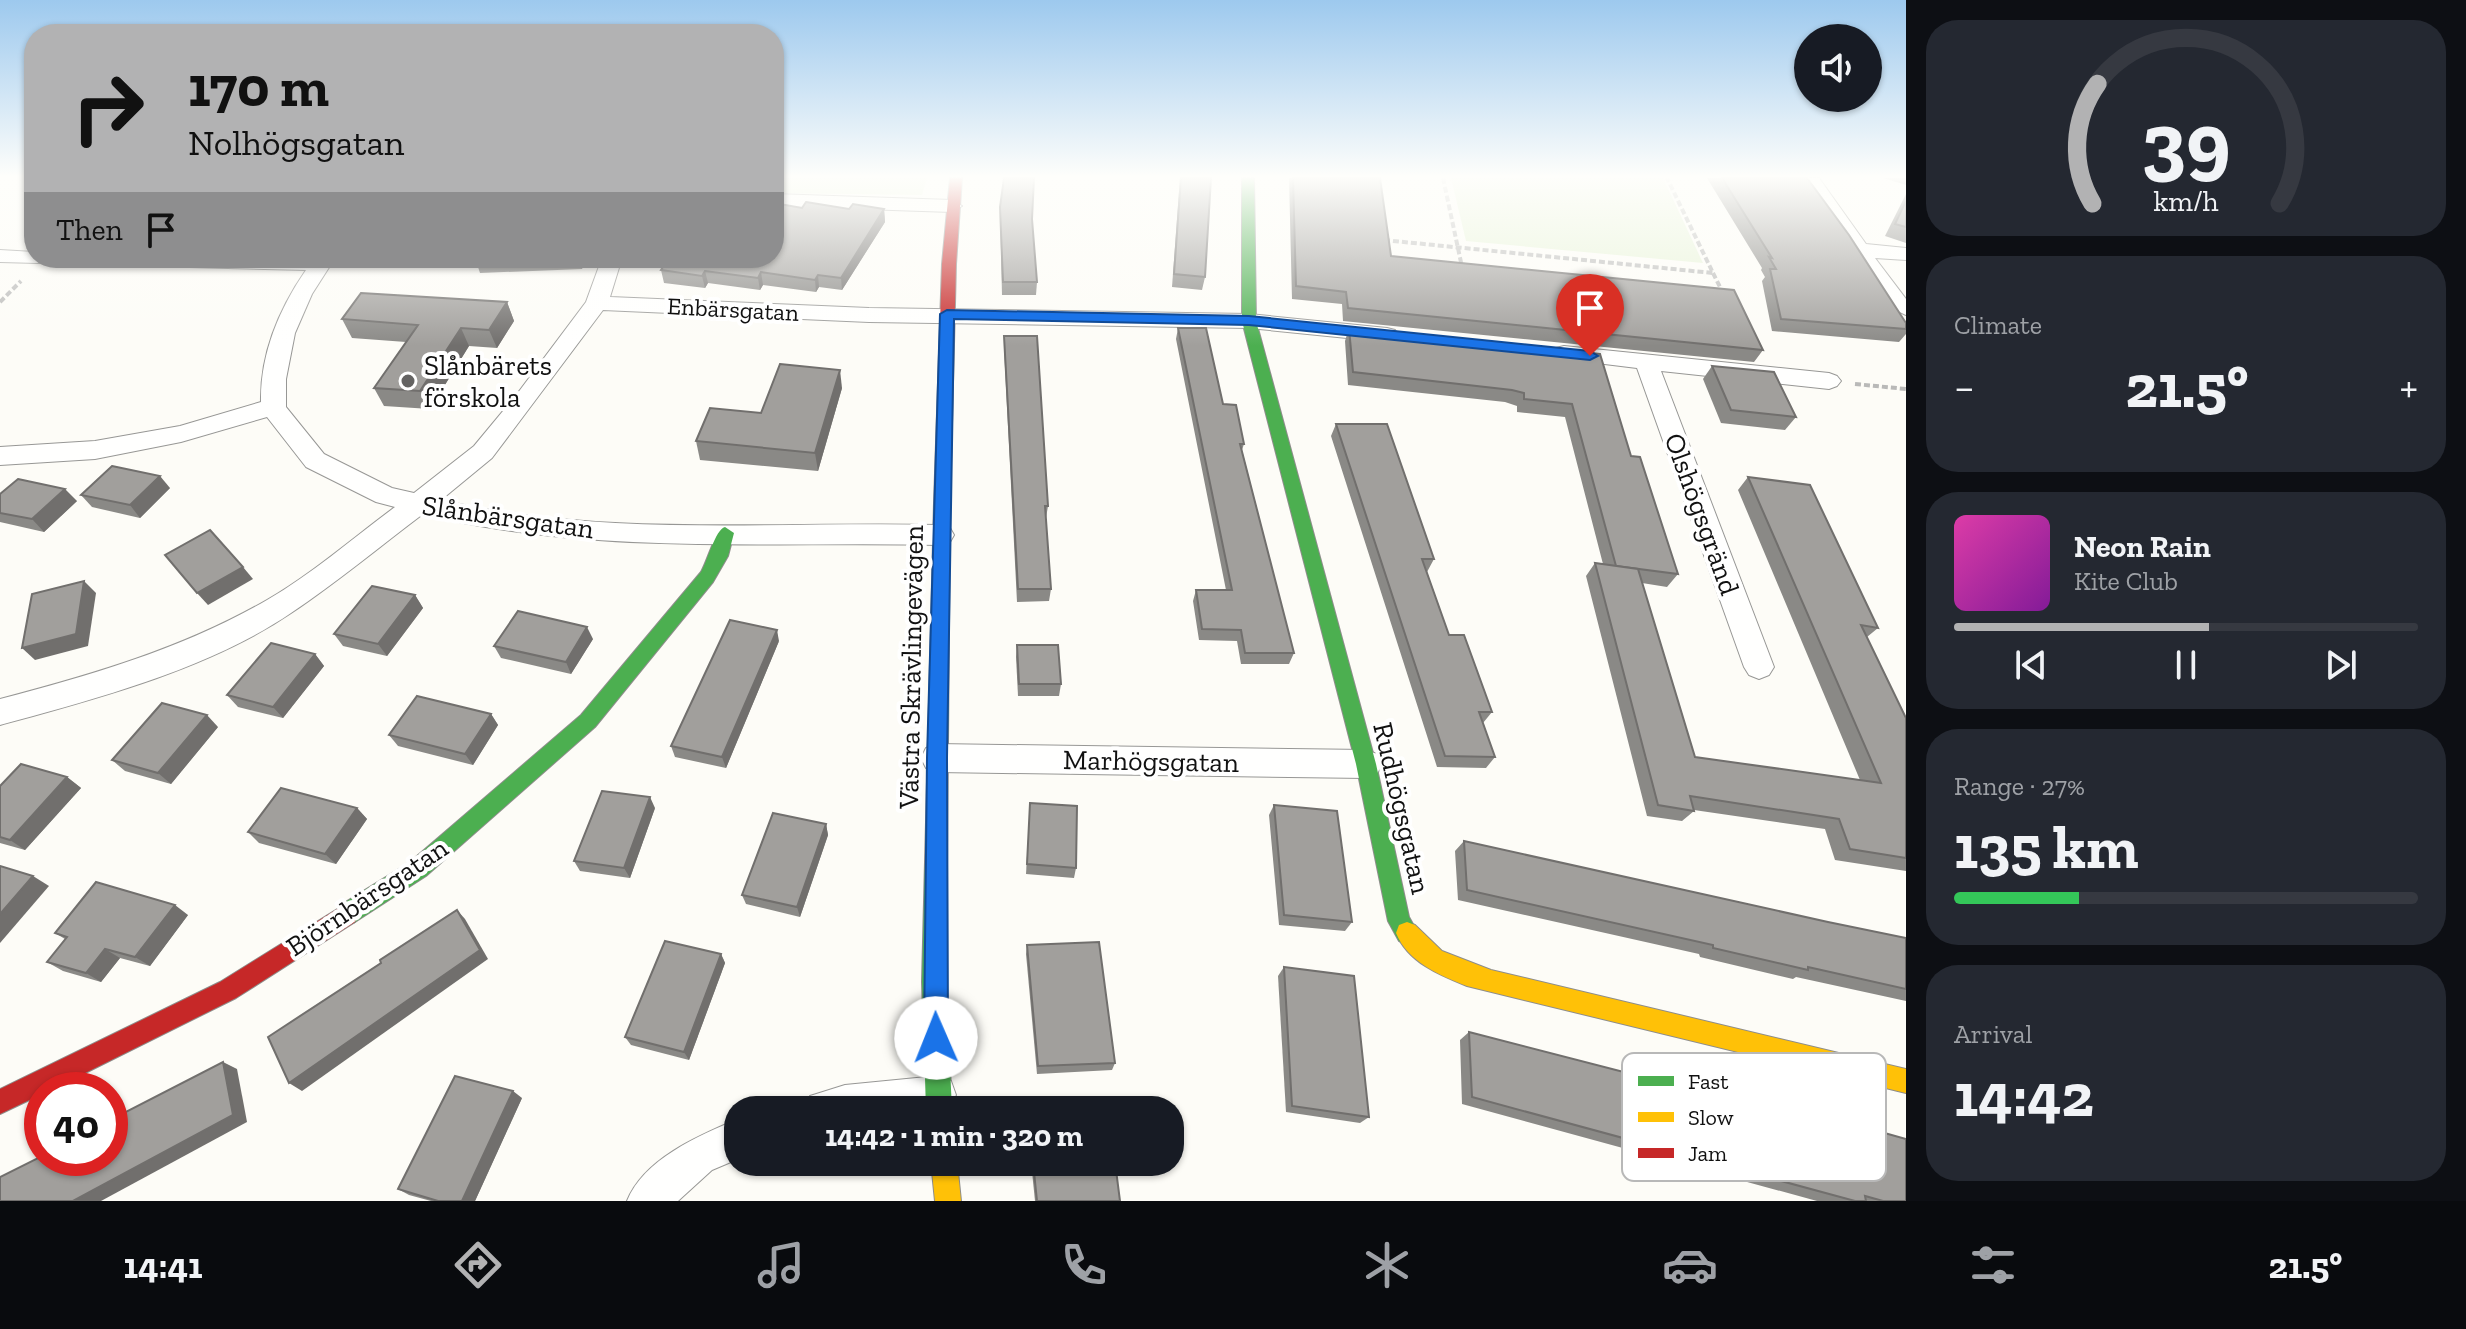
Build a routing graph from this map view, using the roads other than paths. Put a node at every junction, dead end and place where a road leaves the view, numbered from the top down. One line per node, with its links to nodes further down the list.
1 (951, 234): 12 (street, Västra Skrävlingevägen)
2 (1248, 234): 13 (street, Rudhögsgatan)
3 (1848, 234): 4 (street)
4 (1859, 250): 5 (street); 11 (street)
5 (1906, 254)
6 (0, 256): 7 (street)
7 (24, 257)
8 (318, 268): 18 (street)
9 (609, 268): 10 (street)
10 (597, 303): 12 (street, Enbärsgatan); 20 (street)
11 (1906, 308)
12 (947, 314): 13 (street, Enbärsgatan); 22 (street, Västra Skrävlingevägen)
13 (1249, 321): 14 (street, Enbärsgatan); 26 (street, Rudhögsgatan)
14 (1402, 337)
15 (1540, 351): 16 (street)
16 (1646, 361): 17 (street); 23 (street, Olshögsgränd)
17 (1829, 381)
18 (273, 407): 19 (street); 20 (street, Slånbärsgatan)
19 (0, 456)
20 (417, 505): 21 (street, Slånbärsgatan); 24 (street)
21 (725, 533): 22 (street, Slånbärsgatan); 31 (street, Björnbärsgatan)
22 (941, 535): 25 (street, Västra Skrävlingevägen)
23 (1759, 667)
24 (0, 712)
25 (937, 758): 26 (street, Marhögsgatan); 30 (street, Västra Skrävlingevägen)
26 (1366, 764): 27 (street, Rudhögsgatan)
27 (1788, 1053)
28 (1886, 1076): 29 (street, Rudhögsgatan)
29 (1906, 1081)
30 (938, 1096)
31 (0, 1102)
32 (724, 1145): 34 (street)
33 (945, 1176): 35 (street)
34 (647, 1201)
35 (948, 1201)

